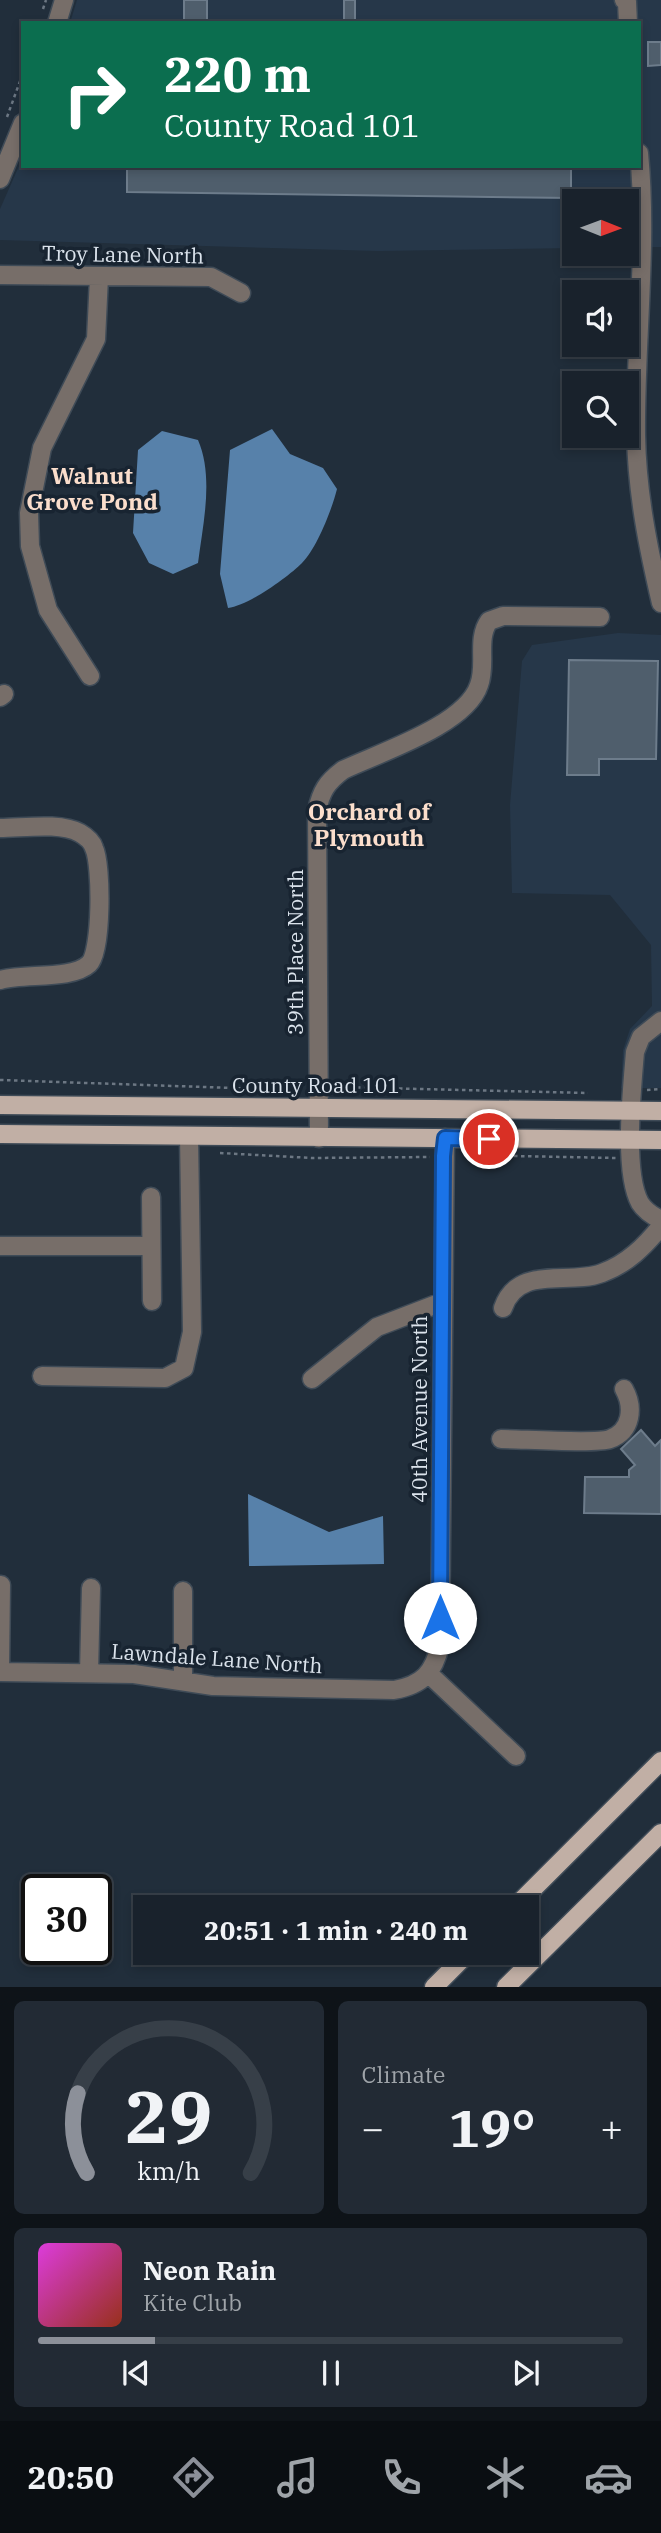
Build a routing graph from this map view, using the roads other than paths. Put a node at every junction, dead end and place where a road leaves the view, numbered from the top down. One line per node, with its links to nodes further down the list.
1 (63, 0): 3 (street)
2 (626, 1): 4 (street)
3 (58, 21)
4 (628, 21)
5 (14, 124): 7 (street)
6 (639, 168): 11 (street)
7 (0, 179)
8 (0, 275): 9 (street, Troy Lane North)
9 (99, 277): 10 (street, Troy Lane North); 13 (street)
10 (241, 293)
11 (661, 603)
12 (600, 617): 18 (street, 39th Place North)
13 (90, 676)
14 (0, 828): 15 (street)
15 (0, 980)
16 (661, 1021): 19 (street)
17 (0, 1105): 18 (main road, County Road 101)
18 (319, 1108): 19 (main road, County Road 101); 23 (street, 39th Place North)
19 (632, 1111): 20 (main road, County Road 101); 24 (street)
20 (661, 1111)
21 (0, 1134): 22 (main road)
22 (189, 1136): 23 (main road); 35 (street)
23 (318, 1138): 26 (main road)
24 (632, 1140): 25 (main road); 26 (main road); 28 (street)
25 (661, 1140)
26 (444, 1147): 33 (street, 40th Avenue North)
27 (150, 1197): 31 (street)
28 (661, 1220)
29 (661, 1226): 34 (street)
30 (0, 1245): 31 (street)
31 (151, 1246): 32 (street)
32 (152, 1301)
33 (442, 1301): 36 (street); 44 (street, 40th Avenue North)
34 (502, 1308)
35 (42, 1376)
36 (312, 1379)
37 (624, 1389): 38 (street)
38 (501, 1439)
39 (1, 1585): 42 (street)
40 (90, 1588): 43 (street)
41 (183, 1591): 45 (street)
42 (0, 1672): 43 (street, Lawndale Lane North)
43 (89, 1673): 45 (street, Lawndale Lane North)
44 (428, 1675): 45 (street, Lawndale Lane North); 46 (street)
45 (183, 1680)
46 (516, 1756)
47 (661, 1761): 49 (main road)
48 (661, 1833): 52 (main road)
49 (527, 1895)
50 (456, 1965): 51 (main road)
51 (434, 1987)
52 (506, 1987)

